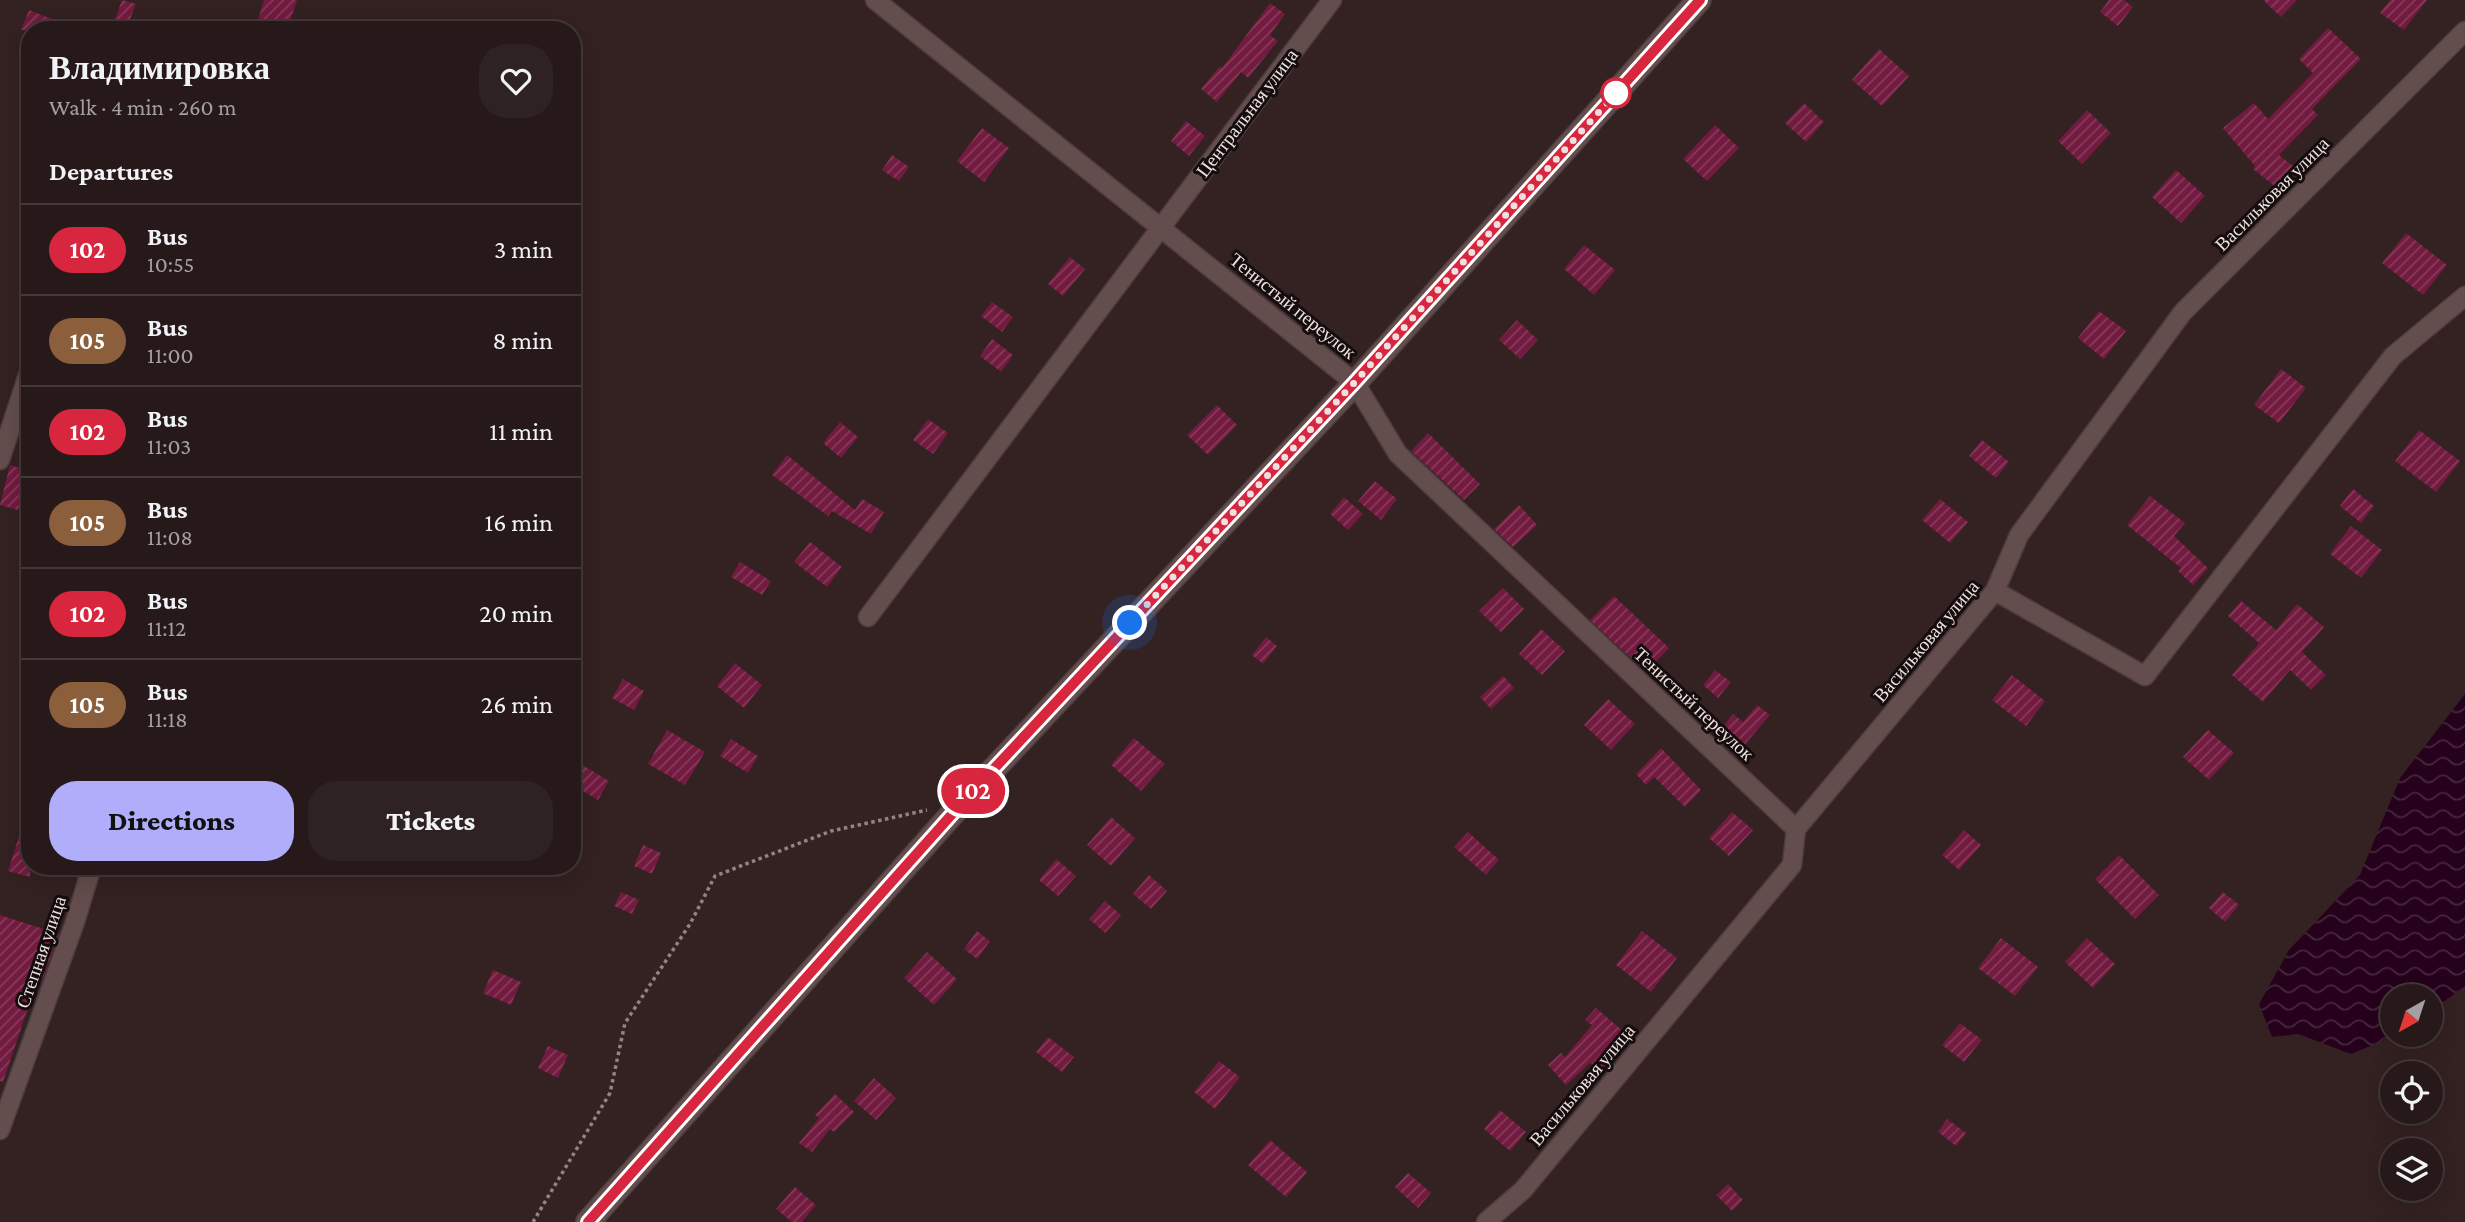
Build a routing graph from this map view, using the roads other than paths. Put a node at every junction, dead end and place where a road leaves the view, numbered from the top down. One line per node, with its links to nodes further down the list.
1 (875, 0): 5 (street, Тенистый переулок)
2 (1332, 0): 5 (street, Центральная улица)
3 (1699, 0): 7 (street)
4 (2465, 31): 10 (street, Васильковая улица)
5 (1163, 227): 7 (street, Тенистый переулок); 11 (street, Центральная улица)
6 (2465, 296): 10 (street)
7 (1354, 383): 12 (street, Тенистый переулок); 15 (street)
8 (21, 396): 9 (street)
9 (0, 460)
10 (1995, 591): 12 (street, Васильковая улица)
11 (868, 617)
12 (1796, 830): 16 (street, Васильковая улица)
13 (89, 875): 14 (street, Степная улица)
14 (0, 1129)
15 (592, 1220)
16 (1486, 1222)

